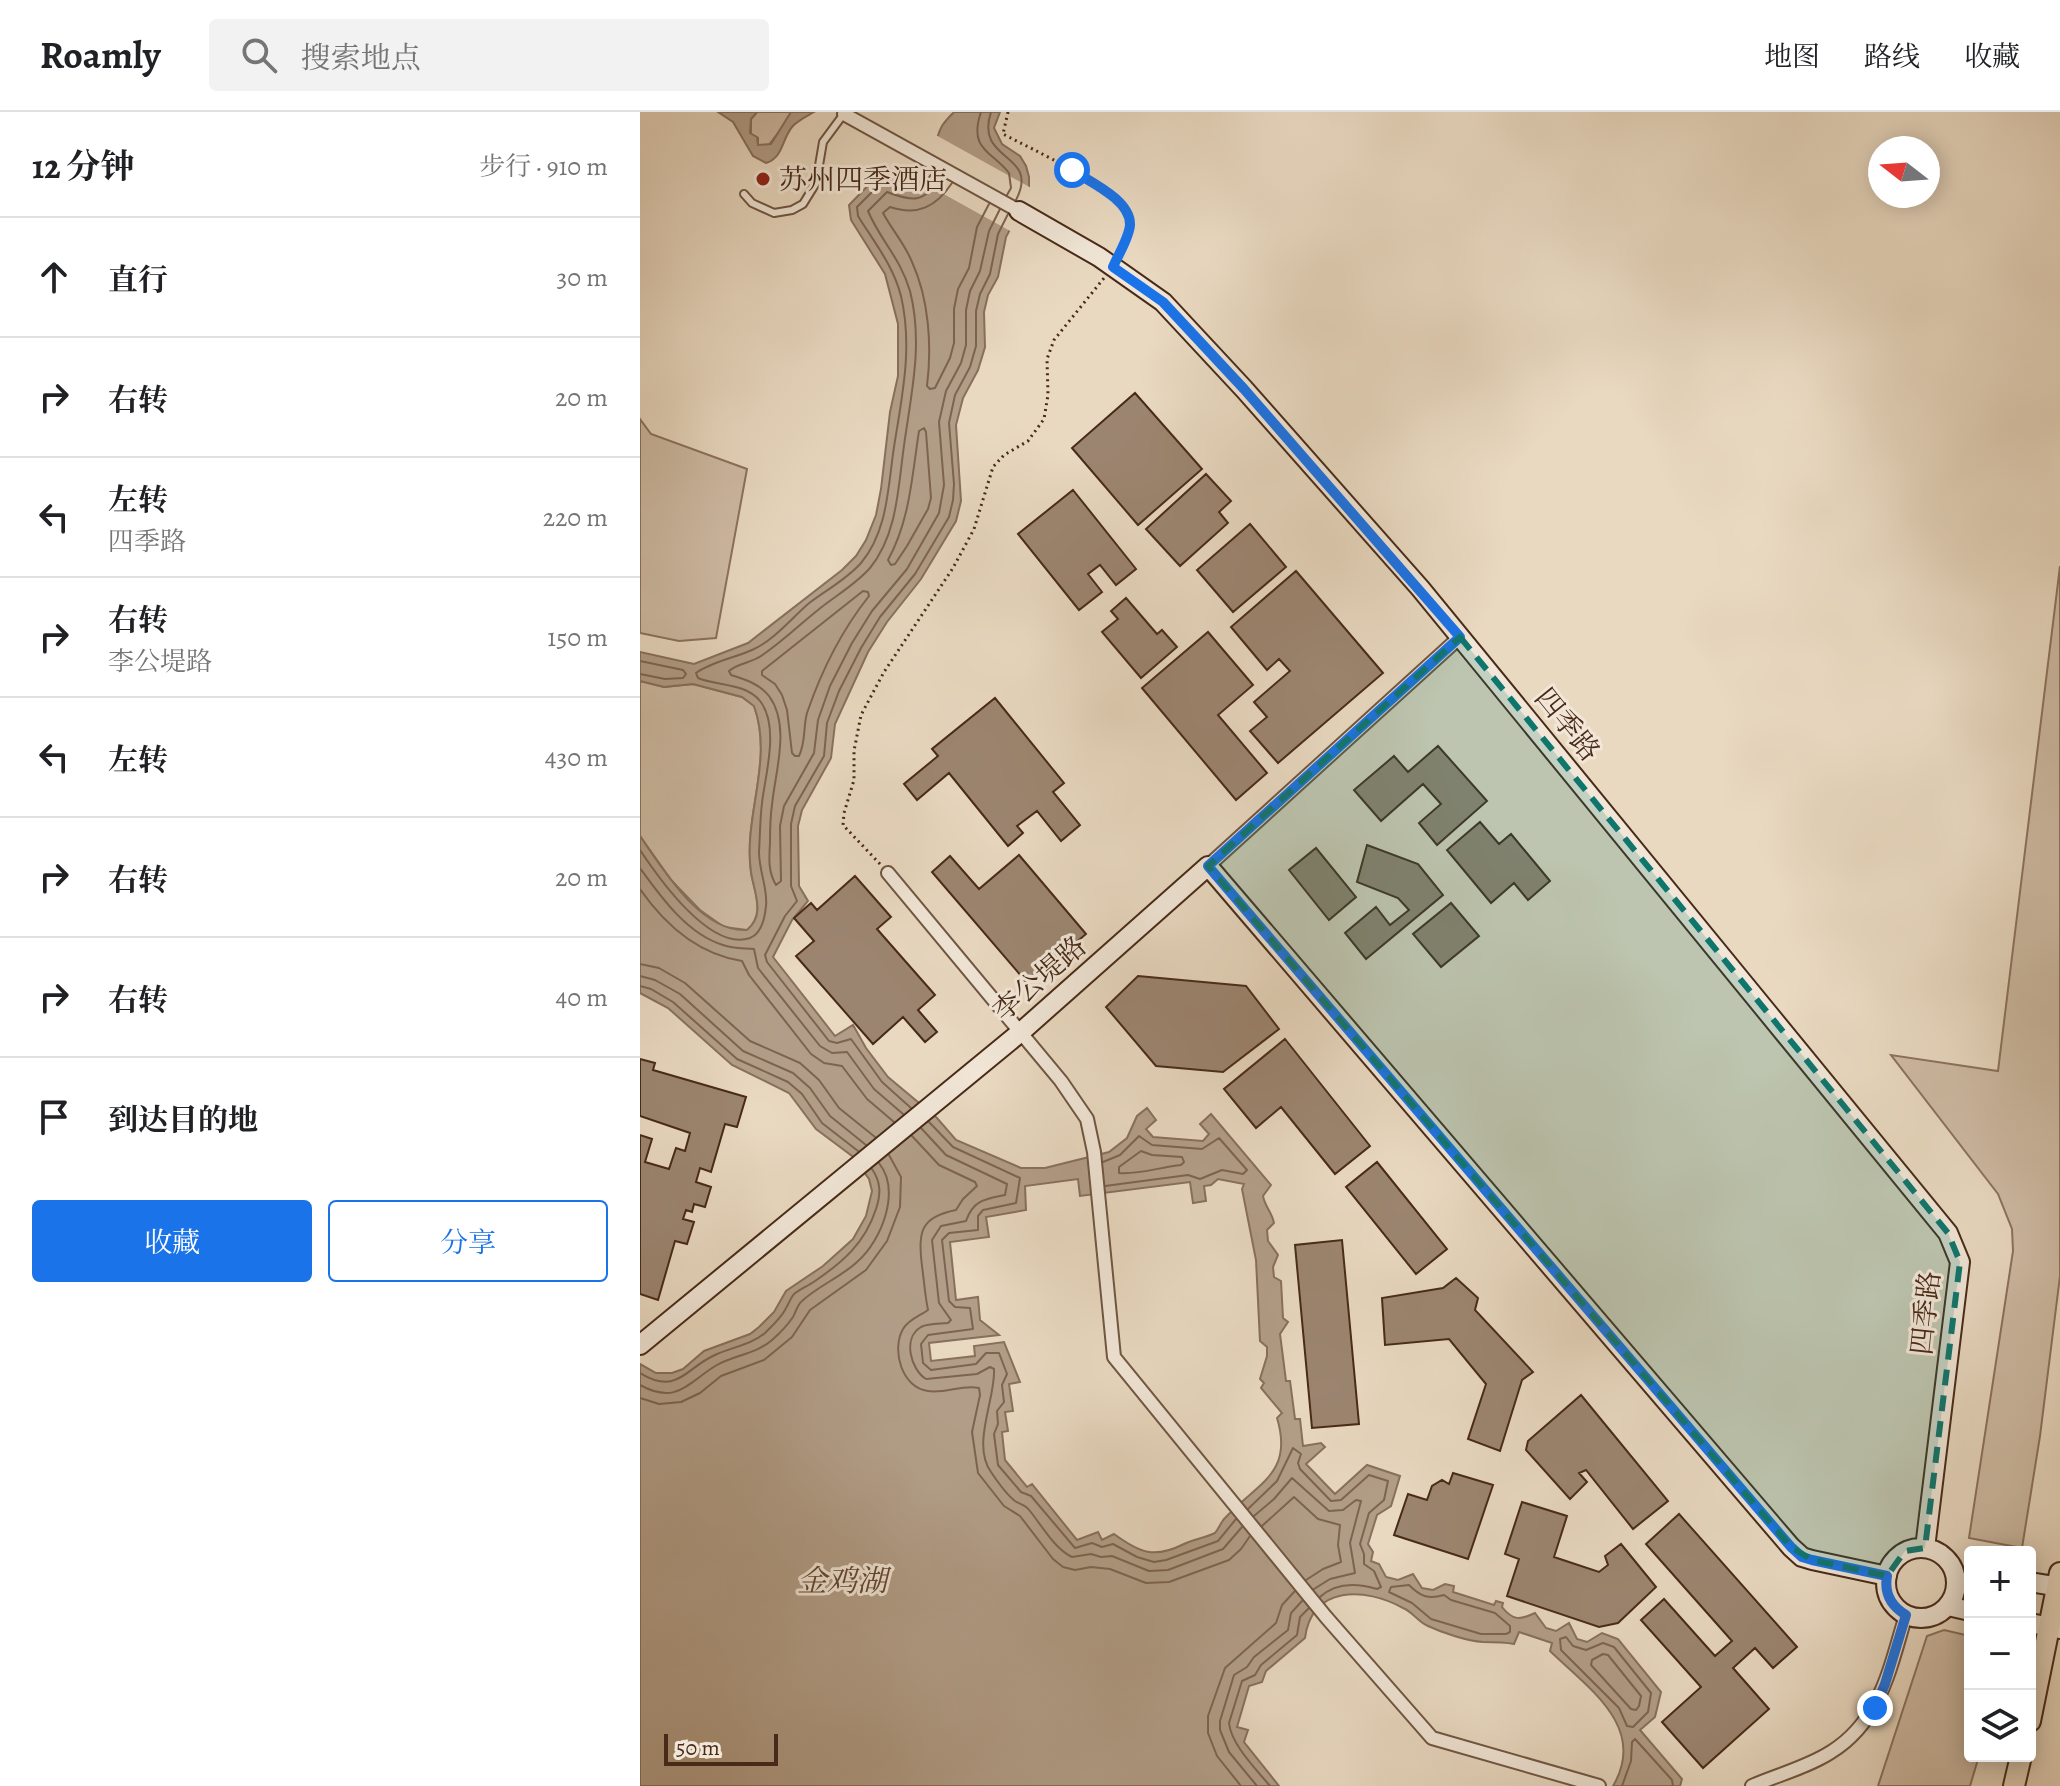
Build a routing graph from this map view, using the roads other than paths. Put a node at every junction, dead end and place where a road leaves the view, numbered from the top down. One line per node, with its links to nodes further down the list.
1 (845, 113): 2 (lane); 3 (street, 四季路)
2 (744, 194)
3 (1019, 211): 4 (street, 四季路)
4 (1460, 637): 5 (street, 李公堤路); 9 (street, 四季路)
5 (1208, 866): 7 (street, 李公堤路); 11 (street)
6 (888, 873): 7 (street)
7 (1022, 1031): 8 (street, 李公堤路); 20 (street)
8 (640, 1345)
9 (1925, 1548): 10 (street); 11 (street)
10 (1961, 1569): 14 (street)
11 (1887, 1576): 16 (street)
12 (2036, 1582): 13 (street)
13 (2059, 1582): 17 (main road)
14 (1948, 1606): 15 (street); 16 (street)
15 (1964, 1610)
16 (1906, 1615): 21 (street)
17 (2047, 1627): 18 (main road)
18 (2036, 1690)
19 (2020, 1762): 22 (main road)
20 (1599, 1786)
21 (1752, 1786)
22 (2014, 1786)

